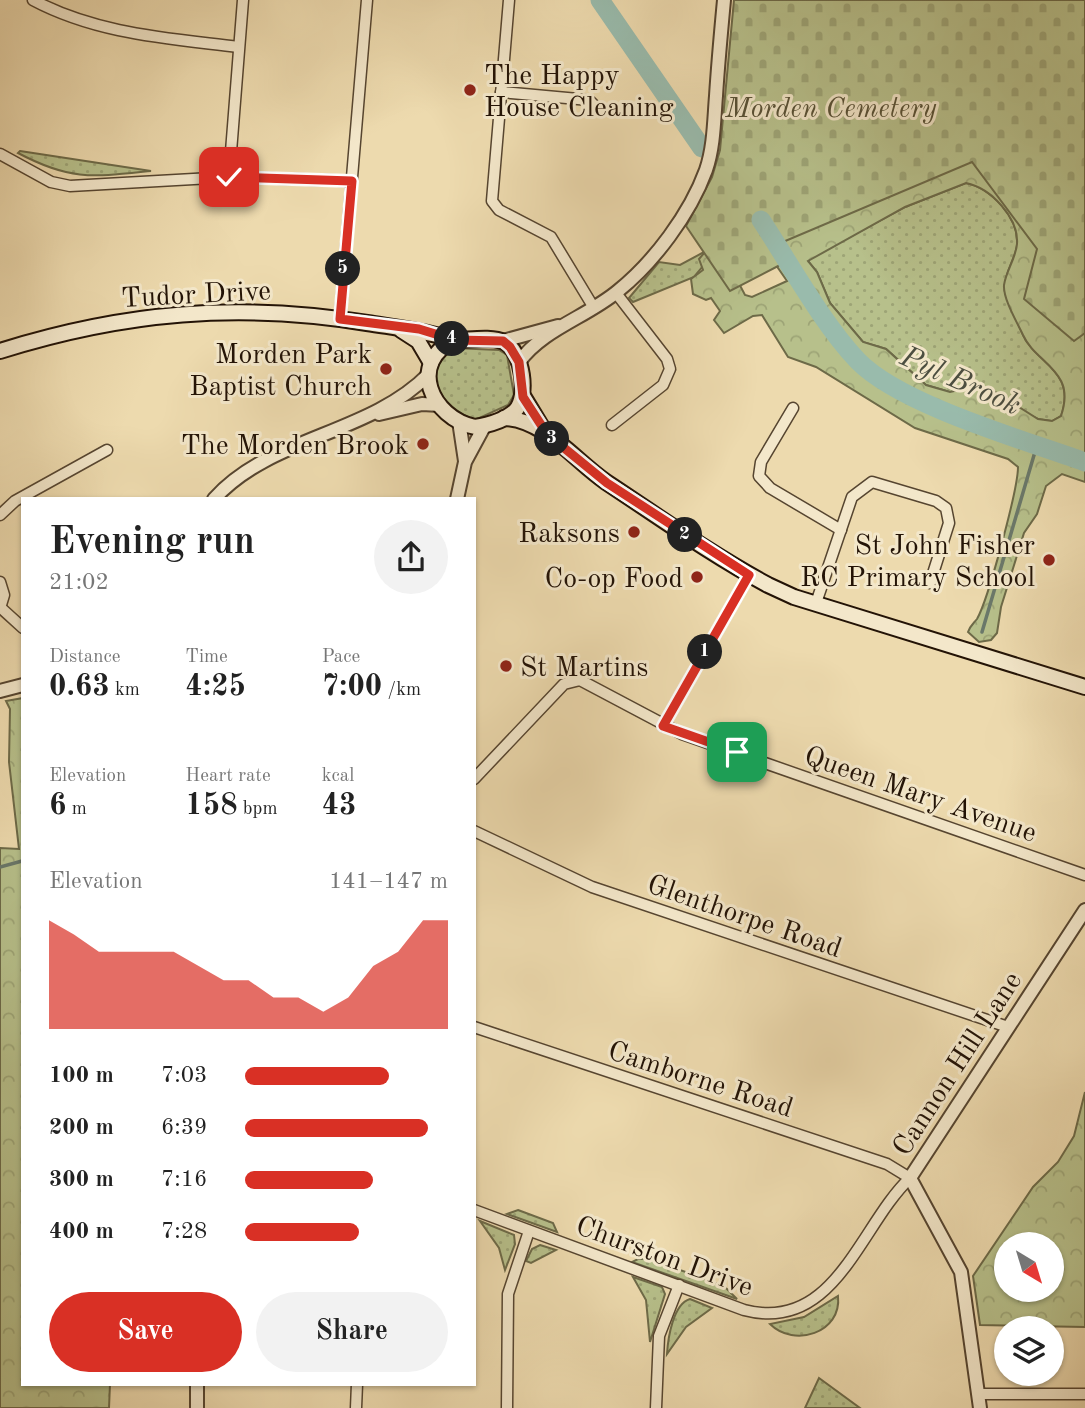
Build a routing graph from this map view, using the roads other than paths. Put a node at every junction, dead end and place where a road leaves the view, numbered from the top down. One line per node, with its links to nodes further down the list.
1 (33, 0): 6 (street)
2 (243, 0): 6 (street)
3 (367, 0): 11 (street)
4 (509, 0): 7 (street)
5 (724, 0): 12 (street)
6 (238, 47): 10 (street)
7 (501, 92): 8 (street); 13 (street)
8 (596, 107)
9 (0, 154): 10 (street)
10 (229, 177): 11 (street)
11 (352, 181): 14 (street)
12 (616, 293): 13 (street); 29 (street)
13 (594, 308): 15 (street)
14 (340, 319): 16 (main road, Tudor Drive); 19 (main road, Tudor Drive)
15 (562, 326): 18 (street); 20 (street)
16 (397, 328): 17 (main road, Tudor Drive); 21 (main road)
17 (455, 340): 18 (main road); 21 (main road)
18 (503, 341): 20 (main road)
19 (0, 351)
20 (519, 362): 22 (main road)
21 (430, 369): 23 (main road); 25 (street)
22 (523, 397): 26 (main road); 30 (main road)
23 (440, 405): 25 (street); 27 (main road)
24 (793, 408): 38 (street)
25 (370, 416): 34 (street)
26 (504, 418): 28 (main road); 30 (main road)
27 (459, 421): 28 (main road); 32 (street)
28 (485, 425): 32 (street)
29 (612, 425)
30 (547, 434): 39 (main road)
31 (107, 450): 33 (street)
32 (465, 462): 35 (street)
33 (22, 497)
34 (216, 497)
35 (457, 497)
36 (21, 498): 37 (street)
37 (0, 515)
38 (841, 530): 41 (street); 42 (street)
39 (749, 575): 42 (main road); 48 (street)
40 (0, 582): 43 (street)
41 (930, 583)
42 (816, 603): 46 (main road)
43 (1, 608): 44 (street)
44 (21, 626)
45 (21, 686): 47 (street)
46 (1085, 687)
47 (0, 691)
48 (663, 726): 49 (street, Queen Mary Avenue); 51 (street, Queen Mary Avenue)
49 (476, 777)
50 (476, 832): 53 (street, Glenthorpe Road)
51 (1085, 875)
52 (1085, 910): 53 (street, Cannon Hill Lane)
53 (1008, 1027): 55 (street, Cannon Hill Lane)
54 (476, 1028): 55 (street, Camborne Road)
55 (910, 1178): 58 (street, Churston Drive); 61 (street, Cannon Hill Lane)
56 (476, 1211): 57 (street, Churston Drive)
57 (529, 1231): 58 (street, Churston Drive); 65 (street)
58 (679, 1285): 66 (street)
59 (197, 1386): 63 (street)
60 (357, 1386): 64 (street)
61 (979, 1394): 62 (street); 67 (street, Cannon Hill Lane)
62 (1085, 1394)
63 (197, 1408)
64 (356, 1408)
65 (507, 1408)
66 (656, 1408)
67 (980, 1408)

